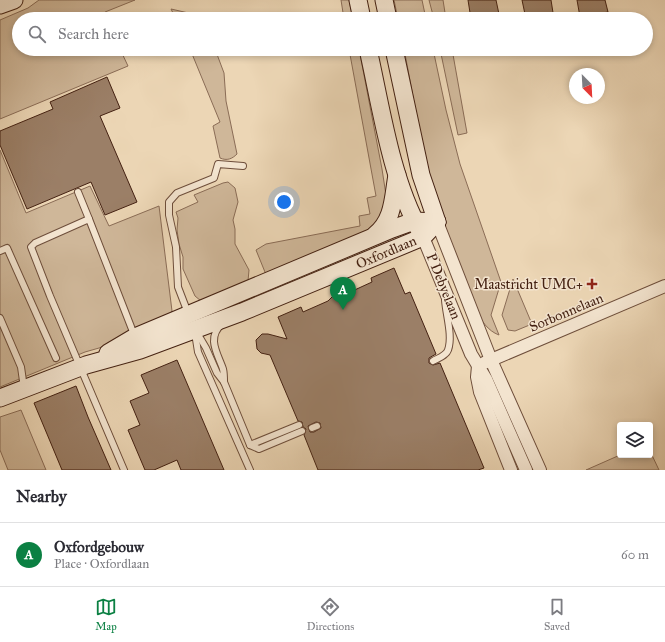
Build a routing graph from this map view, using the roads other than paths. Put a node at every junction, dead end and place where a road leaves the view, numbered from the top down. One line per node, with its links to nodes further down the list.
1 (14, 0): 4 (street)
2 (358, 0): 5 (street)
3 (384, 0): 6 (street)
4 (0, 5)
5 (361, 12)
6 (387, 12)
7 (370, 56): 10 (street, P Debyelaan)
8 (396, 56): 14 (street, P Debyelaan)
9 (243, 166): 22 (lane)
10 (397, 173): 13 (street, P Debyelaan); 16 (street)
11 (78, 192): 12 (lane)
12 (89, 219): 23 (lane); 28 (lane)
13 (414, 221): 14 (street, Oxfordlaan); 15 (street, P Debyelaan); 16 (street, Oxfordlaan)
14 (437, 222): 15 (street, Oxfordlaan); 25 (street, P Debyelaan)
15 (423, 237): 18 (street, P Debyelaan); 20 (street, Oxfordlaan)
16 (370, 238): 22 (street, Oxfordlaan)
17 (0, 251): 24 (lane)
18 (443, 282): 26 (lane); 27 (street, P Debyelaan)
19 (665, 286): 25 (street, Sorbonnelaan)
20 (242, 312): 22 (street, Oxfordlaan); 29 (lane)
21 (0, 318): 30 (lane)
22 (192, 322): 23 (street, Oxfordlaan); 29 (lane); 34 (lane)
23 (138, 344): 28 (street, Oxfordlaan)
24 (56, 358)
25 (491, 360): 27 (street, Sorbonnelaan); 37 (street, P Debyelaan)
26 (433, 361)
27 (478, 365): 35 (street); 36 (street, P Debyelaan)
28 (83, 366): 30 (street, Oxfordlaan); 33 (lane)
29 (224, 382): 32 (lane)
30 (24, 389): 31 (street, Oxfordlaan)
31 (0, 398)
32 (300, 428)
33 (124, 470)
34 (250, 470)
35 (511, 470)
36 (526, 470)
37 (539, 470)

